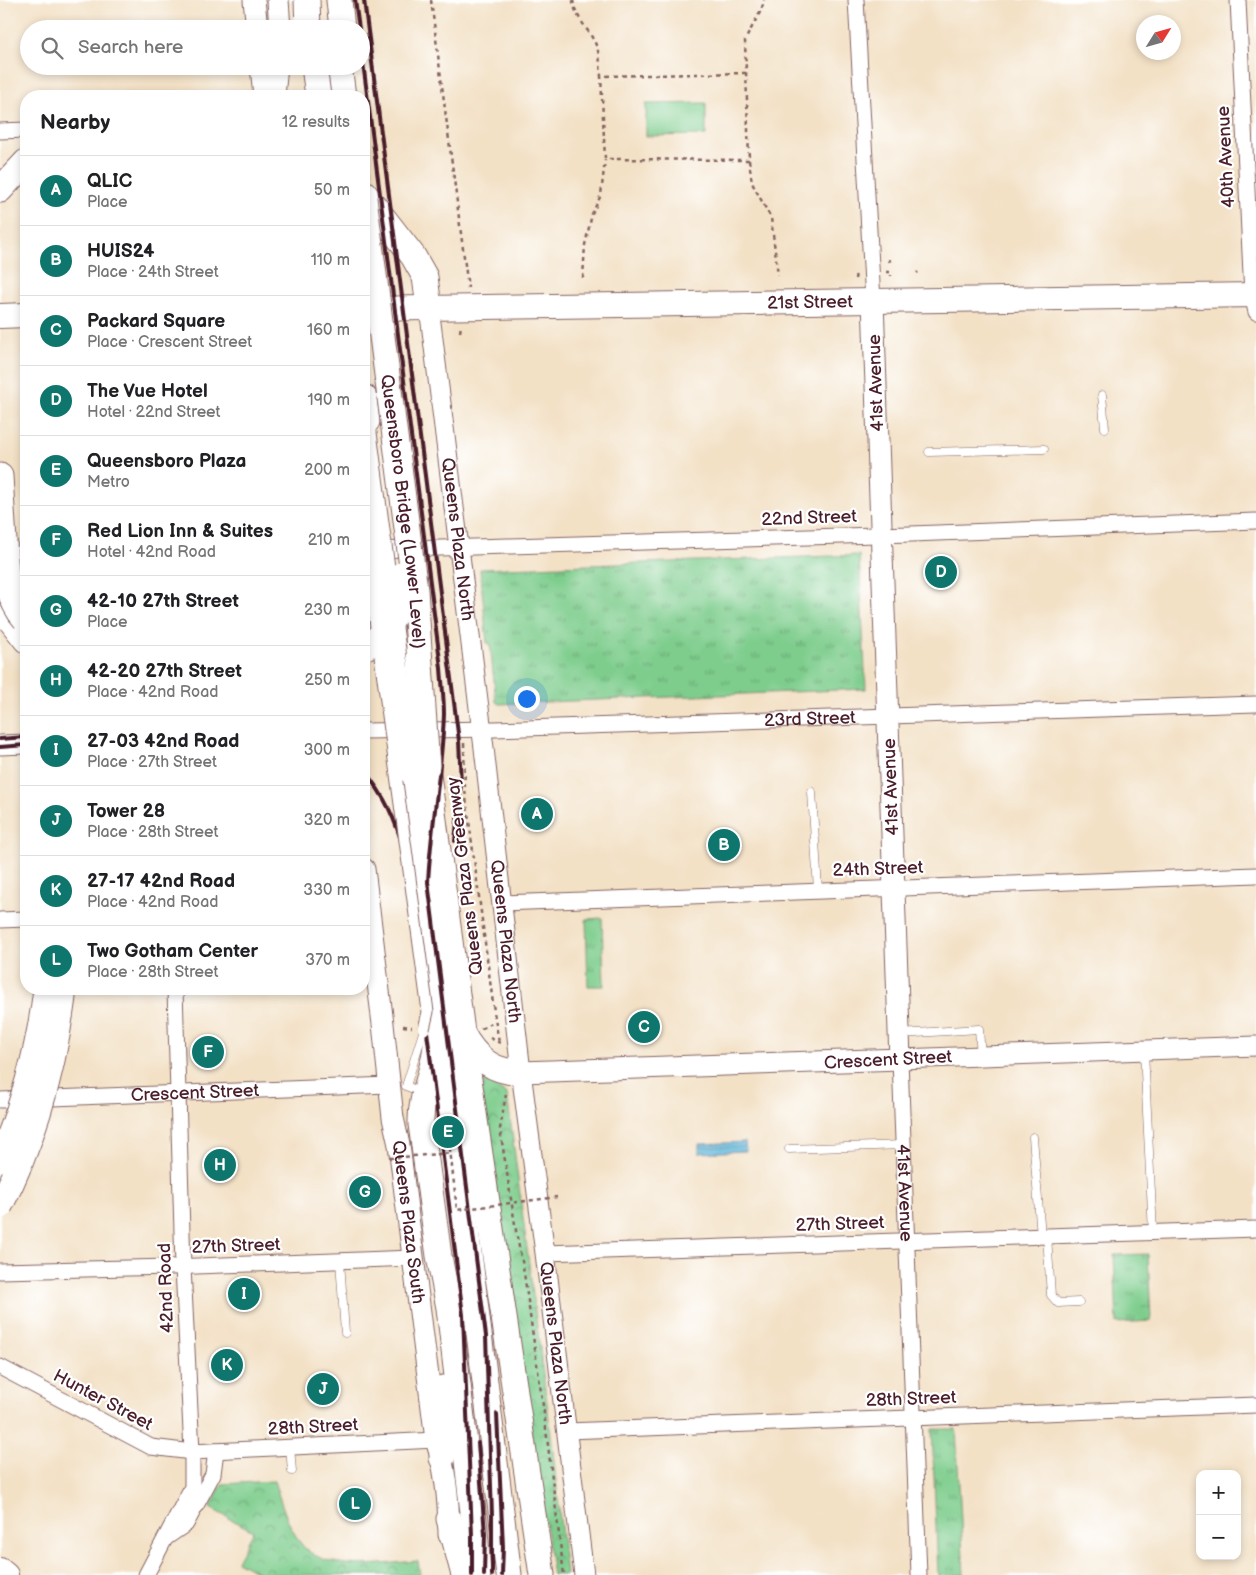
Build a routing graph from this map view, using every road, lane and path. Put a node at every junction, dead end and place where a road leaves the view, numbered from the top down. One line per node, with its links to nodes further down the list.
1 (254, 0): 10 (main road)
2 (278, 0): 11 (main road)
3 (306, 0): 12 (highway, bridge)
4 (313, 0): 13 (highway)
5 (431, 0): 45 (path)
6 (573, 0): 23 (path)
7 (764, 0): 14 (path)
8 (856, 0): 46 (street, 41st Avenue)
9 (1238, 0): 32 (street, 40th Avenue)
10 (257, 20)
11 (279, 20)
12 (325, 20)
13 (326, 20)
14 (746, 73): 23 (path); 36 (path)
15 (262, 75): 24 (main road)
16 (276, 75): 25 (main road)
17 (308, 75): 26 (highway)
18 (315, 75): 28 (highway, bridge)
19 (318, 75): 27 (highway)
20 (332, 75): 29 (highway)
21 (340, 75): 30 (highway)
22 (348, 75): 31 (highway)
23 (600, 76): 35 (path)
24 (263, 90)
25 (275, 90)
26 (308, 90)
27 (312, 90)
28 (317, 90)
29 (332, 90)
30 (342, 90)
31 (350, 90)
32 (1249, 112): 47 (street, 40th Avenue)
33 (20, 130): 34 (street)
34 (0, 131)
35 (605, 160): 36 (path); 44 (path)
36 (749, 160): 42 (path)
37 (20, 168): 38 (highway)
38 (0, 190)
39 (370, 201): 48 (highway)
40 (370, 244): 79 (highway, Queensboro Bridge (Lower Level), bridge)
41 (886, 272): 43 (path)
42 (778, 275)
43 (891, 276)
44 (583, 278)
45 (468, 280)
46 (873, 301): 47 (main road, 21st Street); 48 (main road, 21st Street); 61 (main road, 41st Avenue)
47 (1255, 301)
48 (429, 307): 49 (main road, 21st Street); 62 (street, Queens Plaza North)
49 (370, 309)
50 (20, 315): 51 (main road)
51 (0, 316)
52 (370, 324): 71 (highway, bridge)
53 (1102, 395): 54 (lane)
54 (1105, 428)
55 (370, 445): 69 (highway, bridge)
56 (1044, 449): 57 (lane)
57 (929, 452)
58 (0, 476): 64 (highway)
59 (370, 477): 79 (highway, bridge)
60 (1256, 521): 61 (street, 22nd Street)
61 (882, 535): 62 (street, 22nd Street); 73 (main road, 41st Avenue)
62 (458, 548): 63 (street, 22nd Street); 74 (street, Queens Plaza North)
63 (370, 551)
64 (2, 552): 65 (street); 68 (highway, bridge)
65 (20, 560)
66 (370, 568): 79 (street, bridge)
67 (0, 598): 70 (highway)
68 (20, 613)
69 (370, 631)
70 (20, 632)
71 (370, 643)
72 (1256, 704): 73 (street, 23rd Street)
73 (888, 716): 74 (street, 23rd Street); 82 (main road, 41st Avenue)
74 (481, 730): 75 (street, 23rd Street); 84 (street, Queens Plaza North)
75 (370, 732)
76 (20, 744): 77 (street)
77 (0, 745)
78 (464, 749): 92 (path, Queens Plaza Greenway)
79 (410, 770): 91 (highway); 93 (street, bridge); 94 (highway)
80 (812, 792): 83 (lane)
81 (1256, 875): 82 (street, 24th Street)
82 (894, 888): 83 (street, 24th Street); 95 (main road, 41st Avenue)
83 (818, 890): 84 (street, 24th Street)
84 (501, 903): 101 (street, Queens Plaza North)
85 (20, 919): 86 (street)
86 (0, 920)
87 (370, 933): 102 (main road, Queens Plaza South)
88 (45, 995): 112 (highway, bridge)
89 (63, 995): 114 (highway, bridge)
90 (175, 995): 103 (street, 42nd Road)
91 (438, 1007): 104 (highway); 127 (highway)
92 (495, 1021): 94 (path); 97 (path, Queens Plaza Greenway)
93 (424, 1029): 104 (lane)
94 (471, 1030): 101 (highway); 141 (highway)
95 (899, 1034): 99 (lane); 100 (main road, 41st Avenue)
96 (1256, 1046): 98 (street, Crescent Street)
97 (501, 1050)
98 (1144, 1050): 99 (street, Crescent Street); 116 (lane)
99 (981, 1056): 100 (street, Crescent Street)
100 (900, 1059): 101 (main road, Crescent Street); 108 (street, 41st Avenue)
101 (514, 1079): 119 (street, Queens Plaza North); 141 (path)
102 (389, 1085): 103 (street, Crescent Street); 121 (main road, Queens Plaza South)
103 (178, 1093): 105 (street, Crescent Street); 123 (street, 42nd Road)
104 (424, 1093): 120 (highway)
105 (0, 1100)
106 (448, 1132): 110 (path, bridge)
107 (1033, 1137): 117 (lane)
108 (903, 1145): 109 (lane); 118 (street, 41st Avenue)
109 (789, 1149)
110 (451, 1153): 111 (path, bridge); 113 (path, bridge)
111 (389, 1158)
112 (0, 1159)
113 (557, 1197)
114 (0, 1206)
115 (1256, 1229): 116 (street, 27th Street)
116 (1153, 1233): 117 (street, 27th Street)
117 (1044, 1236): 118 (street, 27th Street); 125 (lane)
118 (906, 1241): 119 (street, 27th Street); 130 (street, 41st Avenue)
119 (545, 1253): 132 (street, Queens Plaza North)
120 (439, 1256): 131 (highway); 134 (highway)
121 (413, 1258): 122 (street, 27th Street); 134 (main road, Queens Plaza South)
122 (340, 1261): 123 (street, 27th Street); 126 (lane)
123 (183, 1267): 124 (street, 27th Street); 136 (street, 42nd Road)
124 (0, 1271)
125 (1079, 1302)
126 (346, 1334)
127 (480, 1348): 131 (highway); 147 (highway)
128 (0, 1367): 136 (street, Hunter Street)
129 (1256, 1405): 130 (street, 28th Street)
130 (913, 1418): 132 (street, 28th Street); 149 (street, 41st Avenue)
131 (463, 1426): 146 (highway)
132 (567, 1431): 148 (street, Queens Plaza North)
133 (290, 1447): 134 (street, 28th Street); 135 (street, 28th Street); 137 (lane)
134 (439, 1449): 138 (main road, Queens Plaza South)
135 (216, 1451): 136 (street, 28th Street); 139 (street)
136 (192, 1452): 139 (street, 42nd Road)
137 (292, 1471)
138 (449, 1518): 144 (main road, Queens Plaza South); 145 (highway)
139 (166, 1538): 143 (street, 42nd Road)
140 (0, 1570): 142 (main road)
141 (547, 1574)
142 (6, 1575)
143 (146, 1575)
144 (452, 1575)
145 (464, 1575)
146 (478, 1575)
147 (509, 1575)
148 (584, 1575)
149 (919, 1575)

